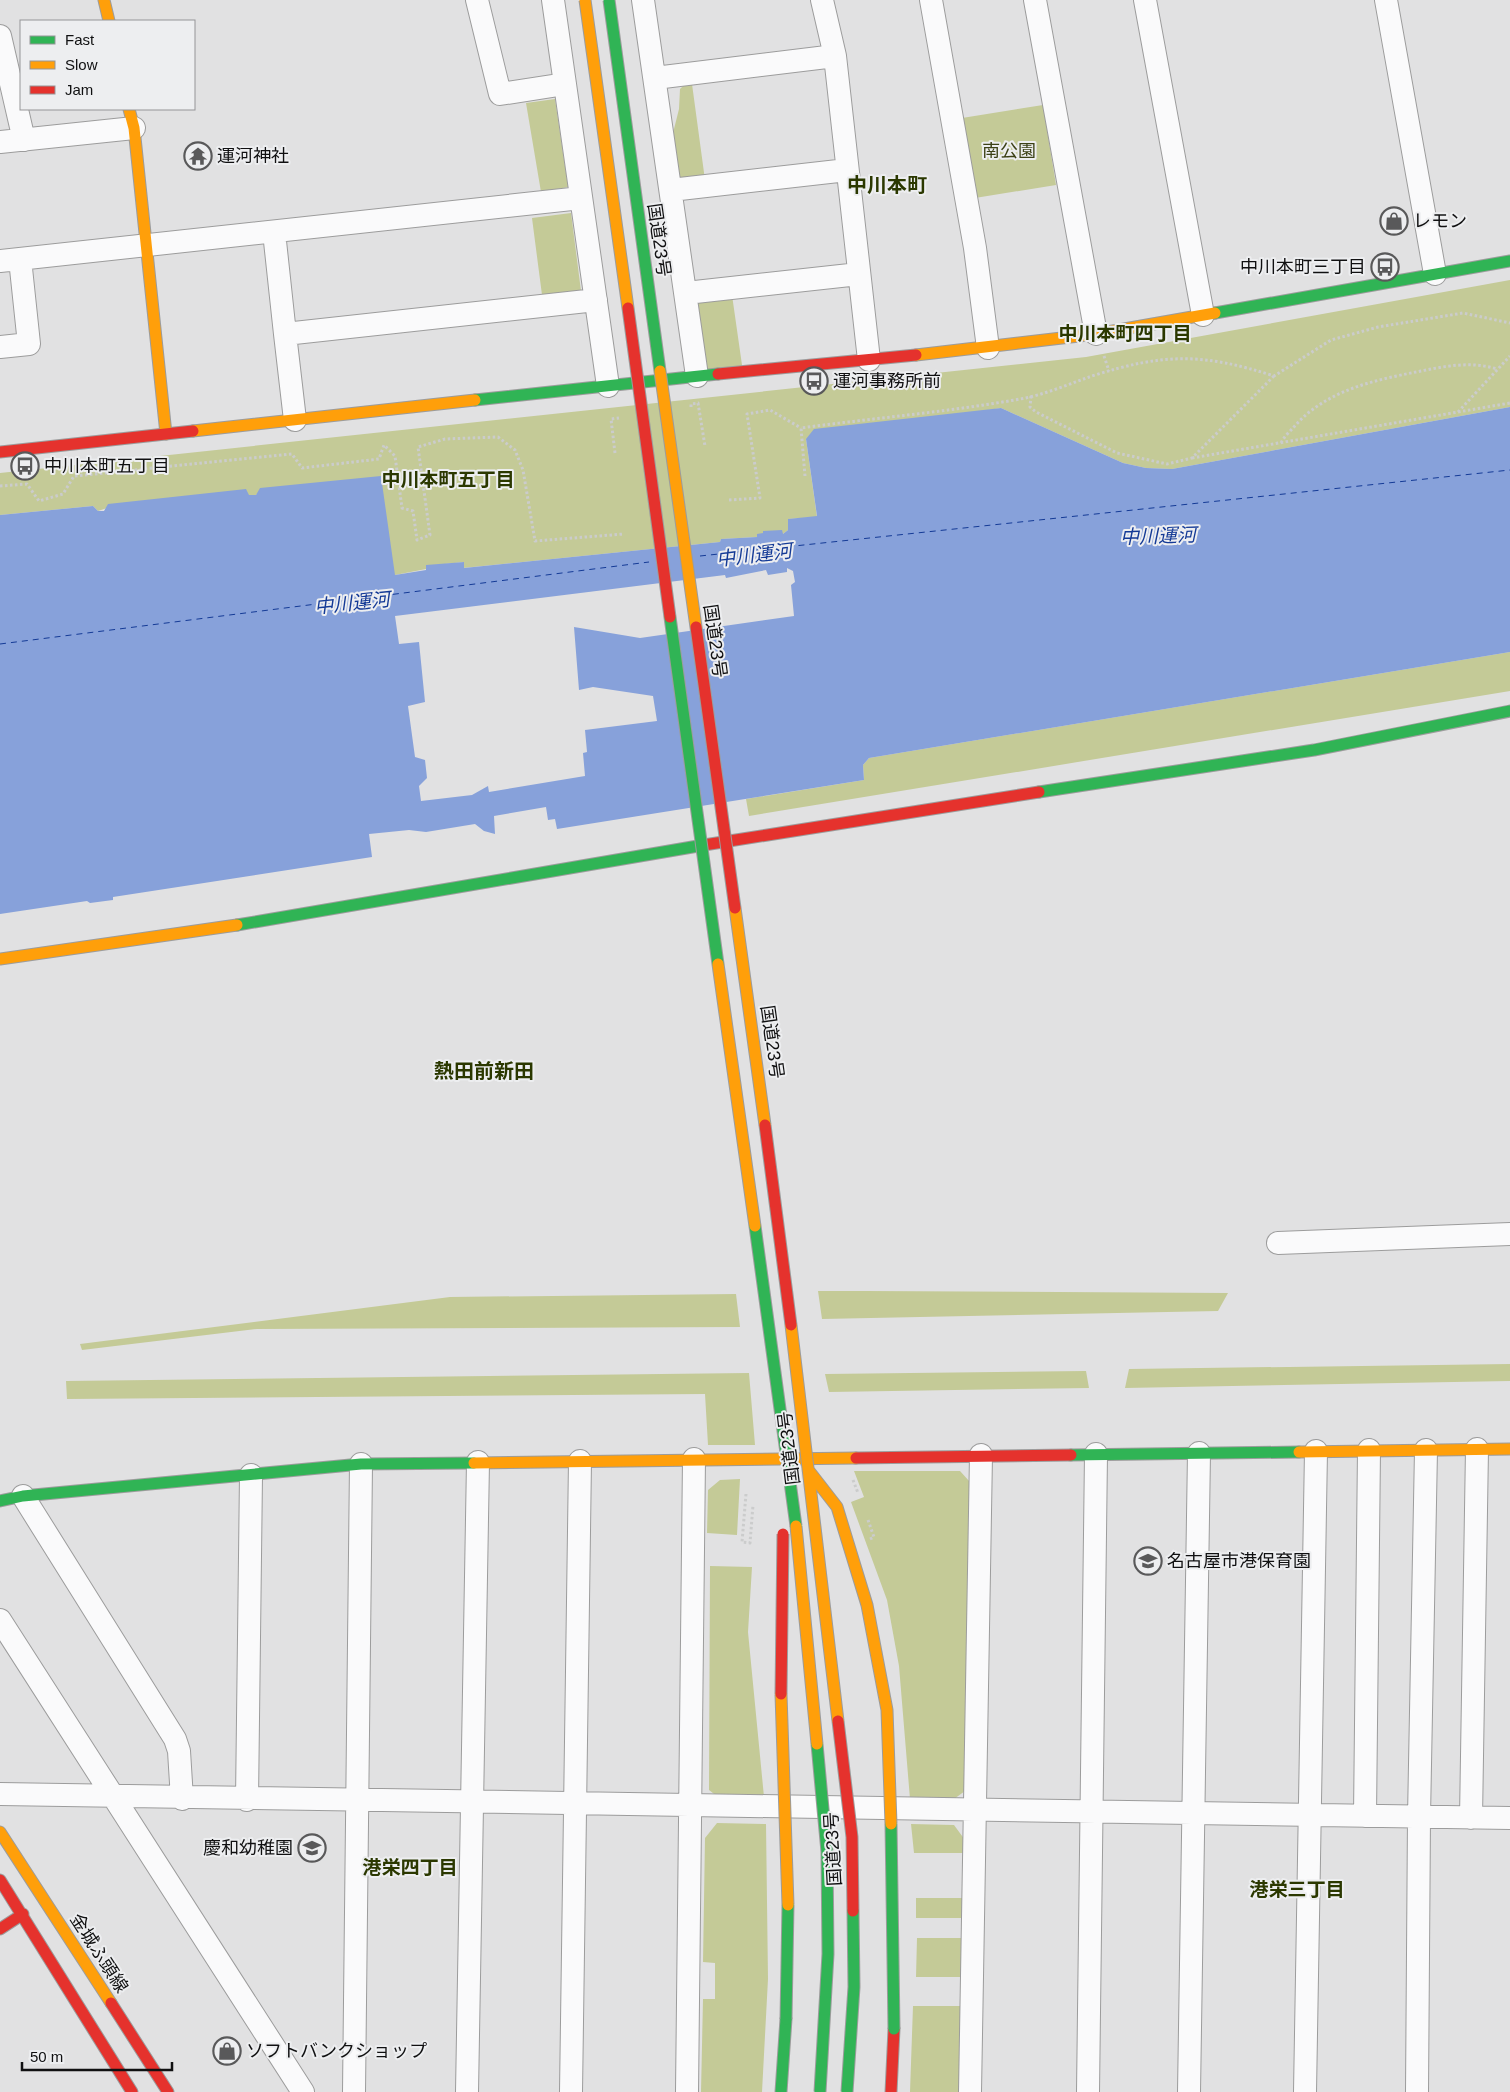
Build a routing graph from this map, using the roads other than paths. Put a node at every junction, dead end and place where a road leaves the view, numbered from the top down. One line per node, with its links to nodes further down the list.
1 (104, 0): 12 (main road)
2 (477, 0): 16 (street)
3 (553, 0): 16 (street)
4 (585, 0): 60 (main road, 国道23号, bridge)
5 (610, 0): 58 (main road, 国道23号, bridge)
6 (643, 0): 15 (street)
7 (822, 0): 14 (street)
8 (931, 0): 35 (street)
9 (1035, 0): 33 (street)
10 (1145, 0): 31 (street)
11 (1386, 0): 28 (street)
12 (109, 20)
13 (0, 36): 18 (street)
14 (834, 56): 15 (street); 20 (street)
15 (655, 78): 21 (street)
16 (565, 84): 22 (street)
17 (131, 118): 18 (street); 24 (main road)
18 (24, 140): 19 (street)
19 (0, 142)
20 (847, 170): 21 (street); 27 (street)
21 (671, 190): 29 (street)
22 (581, 198): 23 (street); 30 (street)
23 (274, 232): 24 (street); 32 (street)
24 (146, 245): 25 (street); 40 (main road)
25 (10, 260): 34 (street)
26 (1510, 261): 28 (main road)
27 (859, 274): 29 (street); 36 (street)
28 (1435, 274): 31 (main road)
29 (686, 293): 37 (street)
30 (596, 300): 32 (street); 38 (street)
31 (1203, 315): 33 (main road)
32 (285, 334): 39 (street)
33 (1096, 334): 35 (main road)
34 (0, 347)
35 (988, 348): 36 (main road)
36 (869, 360): 37 (main road)
37 (697, 376): 38 (main road)
38 (608, 386): 39 (main road)
39 (295, 420): 40 (main road)
40 (166, 434): 41 (main road)
41 (0, 452)
42 (1510, 711): 43 (main road)
43 (0, 959)
44 (1510, 1234): 45 (street)
45 (1278, 1243)
46 (1477, 1449): 47 (main road); 49 (main road); 78 (street)
47 (1510, 1449)
48 (1369, 1450): 49 (main road); 50 (main road); 76 (street)
49 (1426, 1450): 77 (street)
50 (1316, 1451): 51 (main road); 75 (street)
51 (1199, 1453): 52 (main road); 74 (street)
52 (1096, 1454): 53 (main road); 73 (street)
53 (981, 1455): 54 (main road); 72 (street)
54 (694, 1459): 55 (main road); 71 (street)
55 (580, 1461): 56 (main road); 70 (street)
56 (478, 1462): 57 (main road); 69 (street)
57 (361, 1464): 59 (main road); 68 (street)
58 (809, 1471): 93 (main road, 国道23号, bridge); 94 (main road, bridge)
59 (251, 1475): 61 (main road); 67 (street)
60 (791, 1492): 91 (main road, bridge); 92 (main road, 国道23号, bridge)
61 (23, 1496): 62 (main road); 66 (street)
62 (0, 1501)
63 (0, 1620): 65 (street)
64 (0, 1794): 65 (street)
65 (115, 1798): 66 (street); 86 (street)
66 (182, 1799): 67 (street)
67 (247, 1800): 68 (street)
68 (358, 1801): 69 (street); 87 (street)
69 (472, 1803): 70 (street); 88 (street)
70 (575, 1805): 71 (street); 89 (street)
71 (690, 1807): 72 (street); 90 (street)
72 (975, 1811): 73 (street); 95 (street)
73 (1092, 1813): 74 (street); 96 (street)
74 (1193, 1814): 75 (street); 97 (street)
75 (1309, 1816): 76 (street); 98 (street)
76 (1365, 1816): 77 (street)
77 (1418, 1817): 78 (street); 99 (street)
78 (1471, 1818): 79 (street)
79 (1510, 1818)
80 (0, 1832): 85 (main road, 金城ふ頭線)
81 (0, 1880): 82 (main road)
82 (23, 1914): 83 (main road); 84 (main road)
83 (0, 1929)
84 (132, 2092)
85 (168, 2092)
86 (304, 2092)
87 (354, 2092)
88 (467, 2092)
89 (571, 2092)
90 (687, 2092)
91 (781, 2092)
92 (820, 2092)
93 (847, 2092)
94 (890, 2092)
95 (970, 2092)
96 (1088, 2092)
97 (1189, 2092)
98 (1305, 2092)
99 (1417, 2092)

